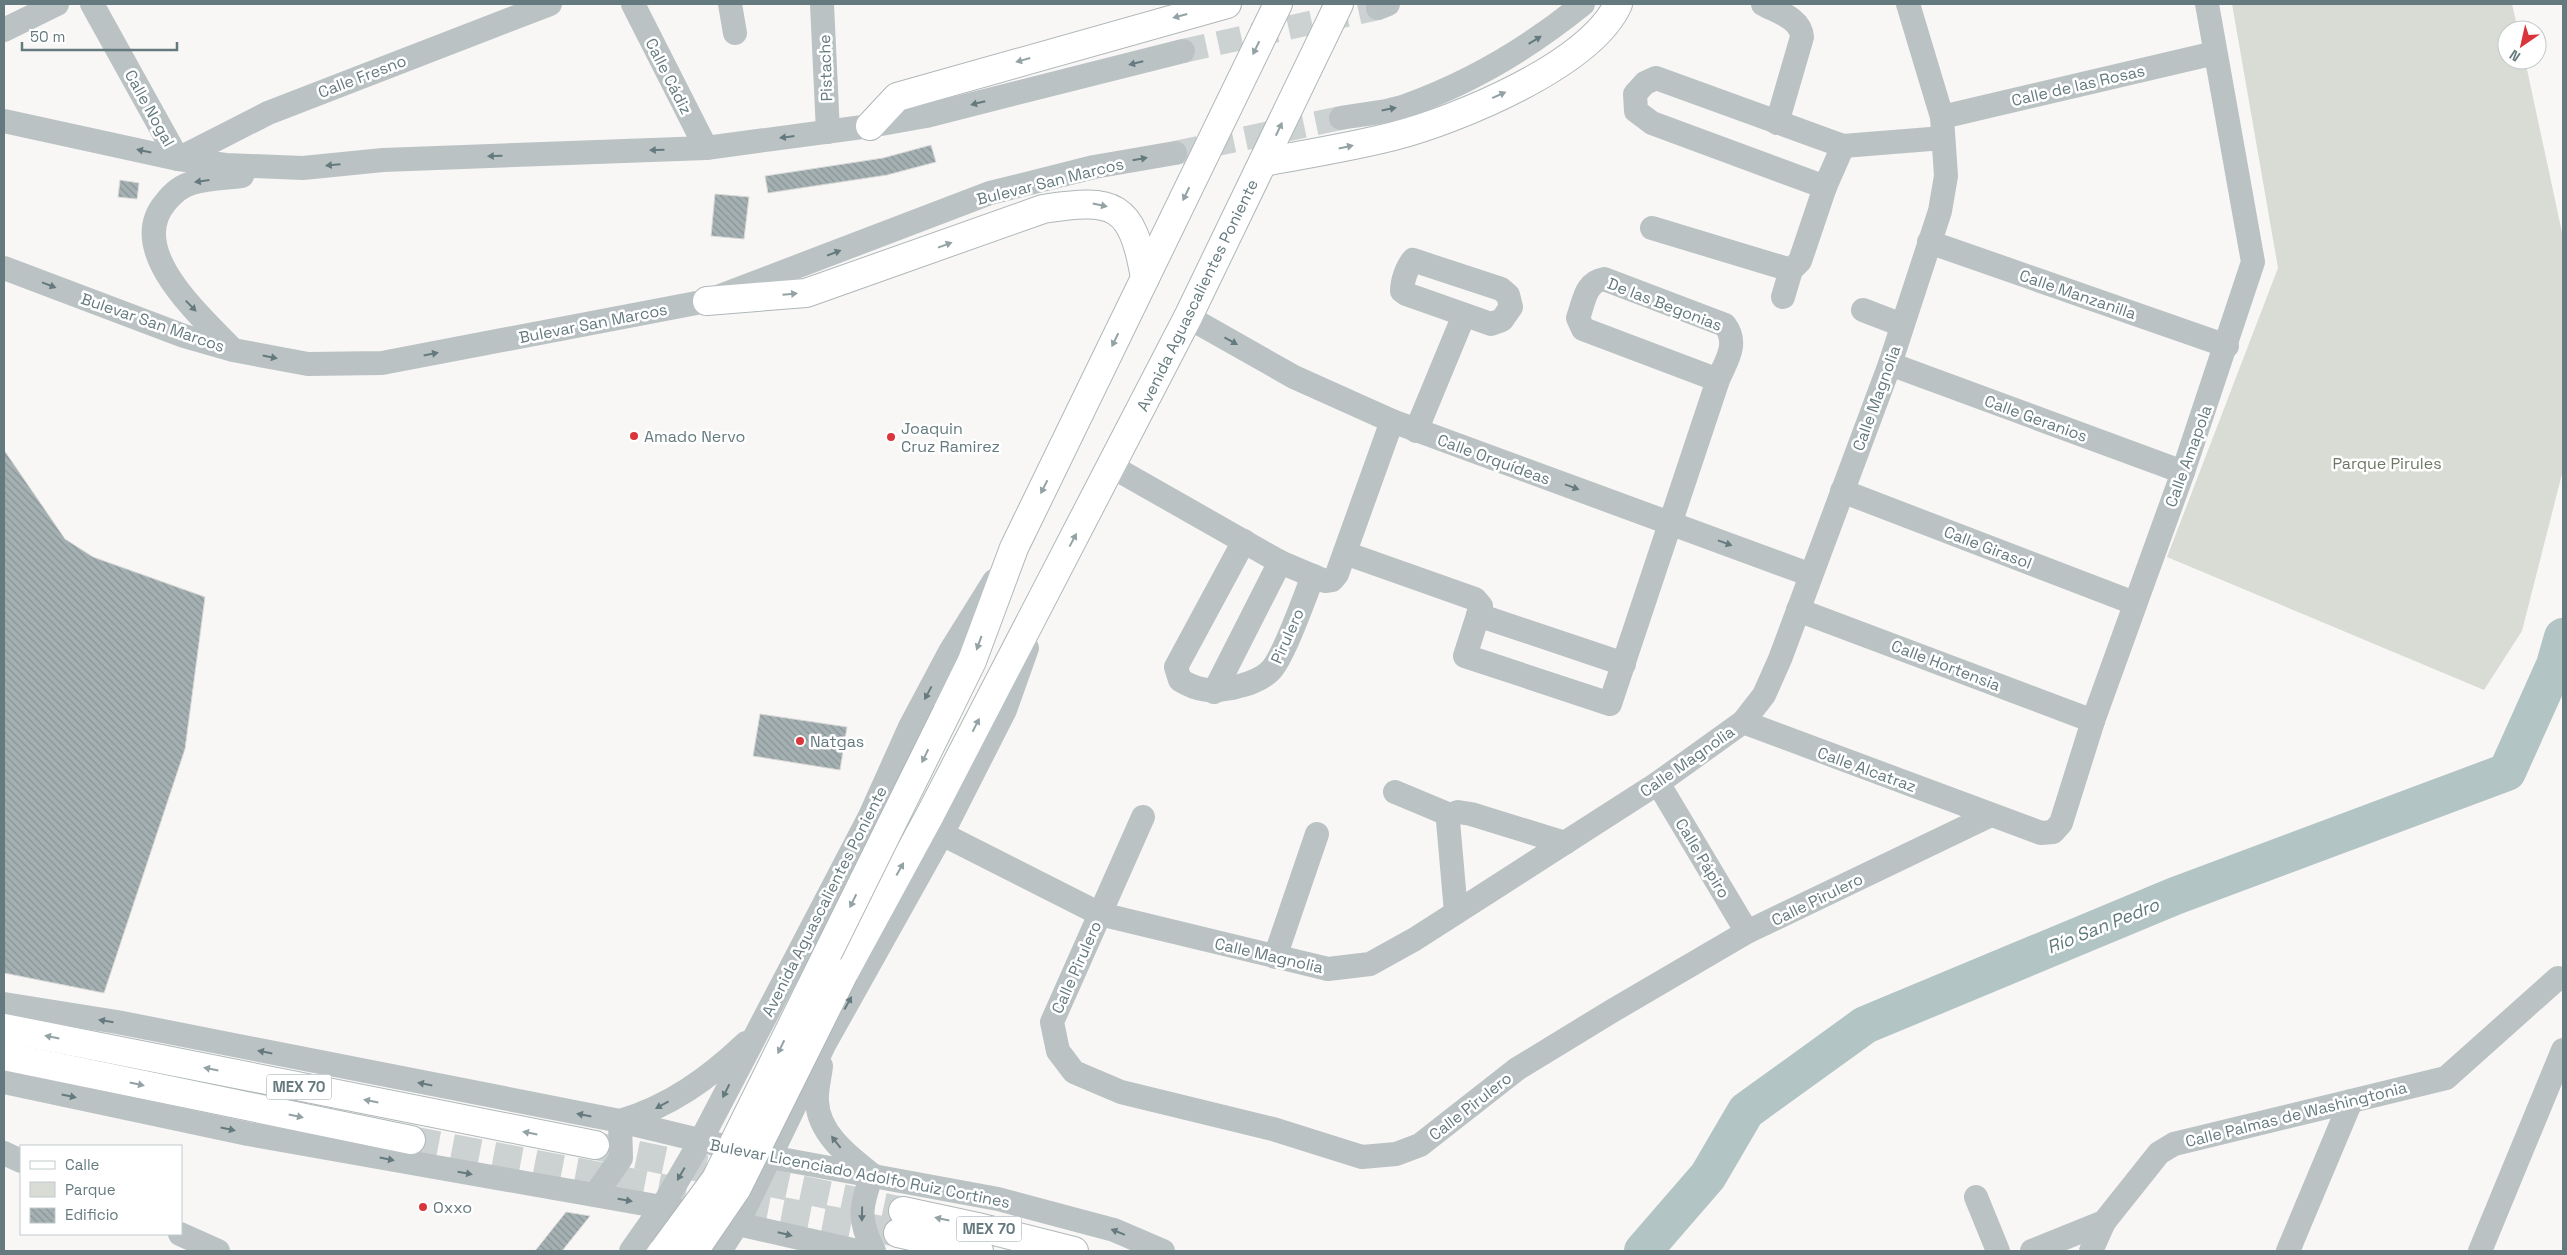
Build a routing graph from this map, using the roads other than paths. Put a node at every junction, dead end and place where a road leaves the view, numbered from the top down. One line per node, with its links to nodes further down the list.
1 (57, 4): 15 (street)
2 (92, 4): 28 (street, Calle Nogal)
3 (550, 4): 28 (street, Calle Fresno)
4 (633, 4): 26 (street, Calle Cádiz)
5 (730, 4): 16 (street)
6 (822, 4): 24 (street, Pistache)
7 (1227, 4): 22 (main road, one-way to 22)
8 (1278, 4): 36 (main road, Avenida Aguascalientes Poniente, one-way to 36)
9 (1339, 4): 29 (main road, Avenida Aguascalientes Poniente, one-way to 9)
10 (1583, 4): 19 (street, one-way to 10)
11 (1618, 4): 29 (main road, one-way to 11)
12 (1763, 4): 21 (street)
13 (1908, 4): 23 (street, Calle Magnolia)
14 (2207, 4): 18 (street, Calle Amapola)
15 (4, 30)
16 (734, 33)
17 (1183, 51): 22 (street, one-way to 22)
18 (2215, 53): 23 (street, Calle de las Rosas); 43 (street, Calle Amapola)
19 (1341, 118)
20 (4, 120): 28 (street, one-way to 20)
21 (1777, 123): 25 (street); 31 (street)
22 (870, 126): 24 (street)
23 (1942, 128): 25 (street, Calle de las Rosas); 33 (street, Calle Magnolia)
24 (828, 132): 26 (street, one-way to 26)
25 (1843, 146): 31 (street)
26 (706, 148): 30 (street, one-way to 30)
27 (1175, 153): 38 (street, Bulevar San Marcos, one-way to 27)
28 (178, 159): 30 (street)
29 (1263, 162): 41 (main road, Avenida Aguascalientes Poniente)
30 (303, 168): 44 (street, one-way to 44)
31 (1825, 187): 35 (street)
32 (1652, 228): 35 (street)
33 (1929, 242): 42 (street, Calle Magnolia); 43 (street, Calle Manzanilla)
34 (4, 268): 44 (street, Bulevar San Marcos, one-way to 44)
35 (1791, 270): 37 (street)
36 (1145, 278): 38 (main road, one-way to 36); 54 (main road, Avenida Aguascalientes Poniente, one-way to 54)
37 (1783, 297)
38 (707, 301): 44 (street, Bulevar San Marcos, one-way to 38)
39 (1862, 310): 42 (street)
40 (1464, 315): 48 (street)
41 (1188, 317): 47 (street, Calle Orquídeas, one-way to 47); 49 (main road, Avenida Aguascalientes Poniente)
42 (1902, 325): 45 (street, Calle Magnolia)
43 (2227, 346): 50 (street, Calle Amapola)
44 (233, 350)
45 (1890, 364): 50 (street, Calle Geranios); 51 (street, Calle Magnolia)
46 (1718, 380): 46 (street, De las Begonias); 52 (street, De las Begonias)
47 (1392, 421): 48 (street, Calle Orquídeas); 55 (street)
48 (1416, 431): 52 (street, Calle Orquídeas, one-way to 52)
49 (1112, 466): 53 (street); 59 (main road, Avenida Aguascalientes Poniente, one-way to 49)
50 (2184, 472): 60 (street, Calle Amapola)
51 (1842, 491): 57 (street, Calle Magnolia); 60 (street, Calle Girasol)
52 (1671, 523): 57 (street, Calle Orquídeas, one-way to 57); 63 (street, De las Begonias)
53 (1244, 541): 56 (street); 64 (street, Pirulero)
54 (1014, 548): 82 (street, Avenida Aguascalientes Poniente, one-way to 82); 104 (main road, Avenida Aguascalientes Poniente, one-way to 104, bridge)
55 (1346, 553): 58 (street); 62 (street)
56 (1280, 562): 58 (street); 64 (street)
57 (1811, 575): 61 (street, Calle Magnolia)
58 (1313, 576): 64 (street, Pirulero)
59 (1050, 583): 72 (street, Avenida Aguascalientes Poniente); 105 (main road, Avenida Aguascalientes Poniente, one-way to 59, bridge)
60 (2134, 603): 65 (street, Calle Amapola)
61 (1798, 610): 65 (street, Calle Hortensia); 66 (street, Calle Magnolia)
62 (1478, 615): 63 (street); 63 (street, De las Begonias)
63 (1624, 664)
64 (1214, 692)
65 (2093, 721): 70 (street, Calle Amapola)
66 (1743, 722): 67 (street, Calle Magnolia); 70 (street, Calle Alcatraz)
67 (1658, 783): 74 (street, Calle Magnolia); 77 (street, Calle Pápiro)
68 (1395, 792): 69 (street)
69 (1450, 815): 74 (street); 75 (street)
70 (1991, 815): 77 (street, Calle Pirulero)
71 (1143, 817): 76 (street, Calle Pirulero)
72 (942, 834): 76 (street, Calle Magnolia); 83 (street, Avenida Aguascalientes Poniente, one-way to 72)
73 (1317, 834): 78 (street)
74 (1565, 843): 75 (street, Calle Magnolia)
75 (1456, 912): 78 (street, Calle Magnolia)
76 (1100, 914): 77 (street, Calle Pirulero); 78 (street, Calle Magnolia)
77 (1747, 932)
78 (1275, 957)
79 (2563, 979): 87 (street, Calle Palmas de Washingtonia)
80 (4, 1004): 88 (street, MEX 70, one-way to 80)
81 (4, 1028): 91 (main road, MEX 70, one-way to 81)
82 (756, 1033): 83 (street); 88 (street, one-way to 88); 90 (street, Avenida Aguascalientes Poniente, one-way to 90)
83 (824, 1045): 93 (street, Avenida Aguascalientes Poniente); 95 (street, one-way to 83)
84 (2563, 1050): 116 (street)
85 (4, 1056): 89 (main road, MEX 70, one-way to 89)
86 (4, 1082): 96 (street, one-way to 96)
87 (2351, 1101): 99 (street, Calle Palmas de Washingtonia); 115 (street)
88 (620, 1122): 90 (street, MEX 70); 96 (street)
89 (411, 1140)
90 (700, 1142): 93 (street, Bulevar Licenciado Adolfo Ruiz Cortines / MEX 70); 98 (street, Avenida Aguascalientes Poniente, one-way to 98)
91 (595, 1145)
92 (4, 1153): 94 (street)
93 (770, 1157): 95 (street, Bulevar Licenciado Adolfo Ruiz Cortines / MEX 70); 100 (street, Avenida Aguascalientes Poniente)
94 (20, 1161)
95 (872, 1175): 108 (street, one-way to 108); 111 (street, Bulevar Licenciado Adolfo Ruiz Cortines / MEX 70, one-way to 95)
96 (595, 1194): 98 (street, one-way to 98)
97 (1976, 1197): 112 (street)
98 (662, 1207): 100 (street); 103 (street, Avenida Aguascalientes Poniente)
99 (2104, 1222): 113 (street, Calle Palmas de Washingtonia); 114 (street)
100 (738, 1223): 106 (street, Avenida Aguascalientes Poniente); 107 (street, one-way to 107)
101 (182, 1235): 102 (street)
102 (218, 1251)
103 (631, 1251)
104 (663, 1251)
105 (694, 1251)
106 (720, 1251)
107 (857, 1251)
108 (874, 1251)
109 (979, 1251): 110 (main road, Bulevar Licenciado Adolfo Ruiz Cortines / MEX 70, one-way to 109)
110 (1074, 1251)
111 (1163, 1251)
112 (1998, 1251)
113 (2032, 1251)
114 (2092, 1251)
115 (2288, 1251)
116 (2480, 1251)

